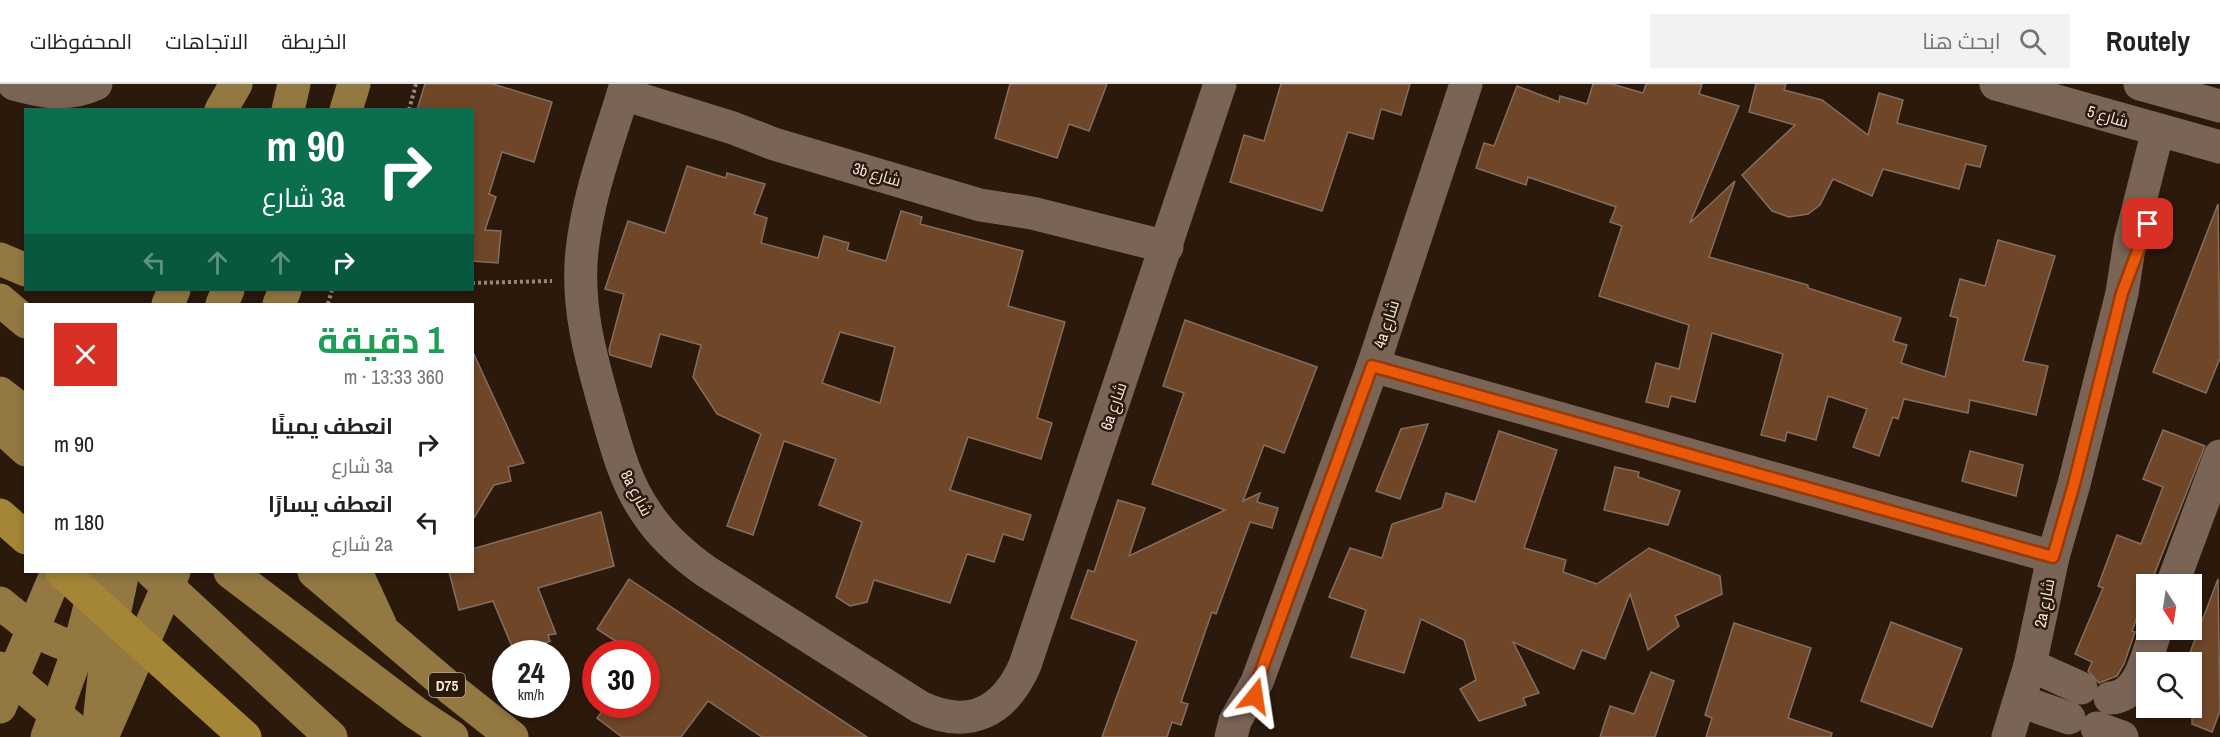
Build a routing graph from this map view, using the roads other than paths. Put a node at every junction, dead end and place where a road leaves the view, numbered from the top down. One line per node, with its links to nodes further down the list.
1 (14, 84): 2 (street)
2 (96, 84)
3 (236, 84): 13 (main road)
4 (257, 84): 14 (main road)
5 (294, 84): 15 (main road)
6 (354, 84): 16 (main road)
7 (1220, 84): 19 (street, 6a شارع)
8 (2140, 84): 12 (street)
9 (2013, 86): 17 (street, شارع 5)
10 (1461, 89): 24 (street, 4a شارع)
11 (623, 96): 19 (street, 3b شارع); 54 (street, 8a شارع)
12 (2220, 106)
13 (221, 108)
14 (248, 108)
15 (288, 108)
16 (347, 108)
17 (2168, 132): 18 (street, شارع 5); 32 (street, 2a شارع)
18 (2220, 147)
19 (1163, 257): 54 (street, 6a شارع)
20 (0, 259): 21 (main road)
21 (24, 269)
22 (0, 300): 23 (main road)
23 (24, 320)
24 (1372, 366): 32 (street); 51 (street, 4a شارع)
25 (0, 393): 26 (main road)
26 (24, 411)
27 (0, 426): 28 (main road)
28 (24, 448)
29 (2220, 456): 43 (street)
30 (0, 515): 31 (highway)
31 (24, 536)
32 (2053, 557): 50 (street, 2a شارع)
33 (57, 573): 45 (main road)
34 (63, 573): 59 (highway)
35 (99, 573): 49 (main road)
36 (123, 573): 49 (main road)
37 (153, 573): 60 (main road)
38 (174, 573): 47 (main road)
39 (218, 573): 61 (main road)
40 (231, 573): 62 (main road)
41 (315, 573): 46 (main road, D75)
42 (357, 573): 46 (main road)
43 (2176, 574)
44 (0, 603): 45 (main road)
45 (33, 631): 49 (main road); 52 (main road)
46 (383, 631): 63 (main road, D75)
47 (147, 636): 49 (main road); 58 (main road)
48 (2152, 640): 50 (street)
49 (93, 648): 55 (main road); 58 (main road)
50 (2030, 665): 53 (street, 2a شارع)
51 (1257, 682): 64 (street, 4a شارع); 65 (street, 4a شارع)
52 (4, 685): 55 (main road)
53 (2020, 701): 56 (street); 66 (street, 2a شارع)
54 (983, 713)
55 (52, 727): 57 (main road)
56 (2096, 728)
57 (83, 737)
58 (100, 737)
59 (245, 737)
60 (331, 737)
61 (418, 737)
62 (452, 737)
63 (512, 737)
64 (1231, 737)
65 (1252, 737)
66 (2008, 737)

